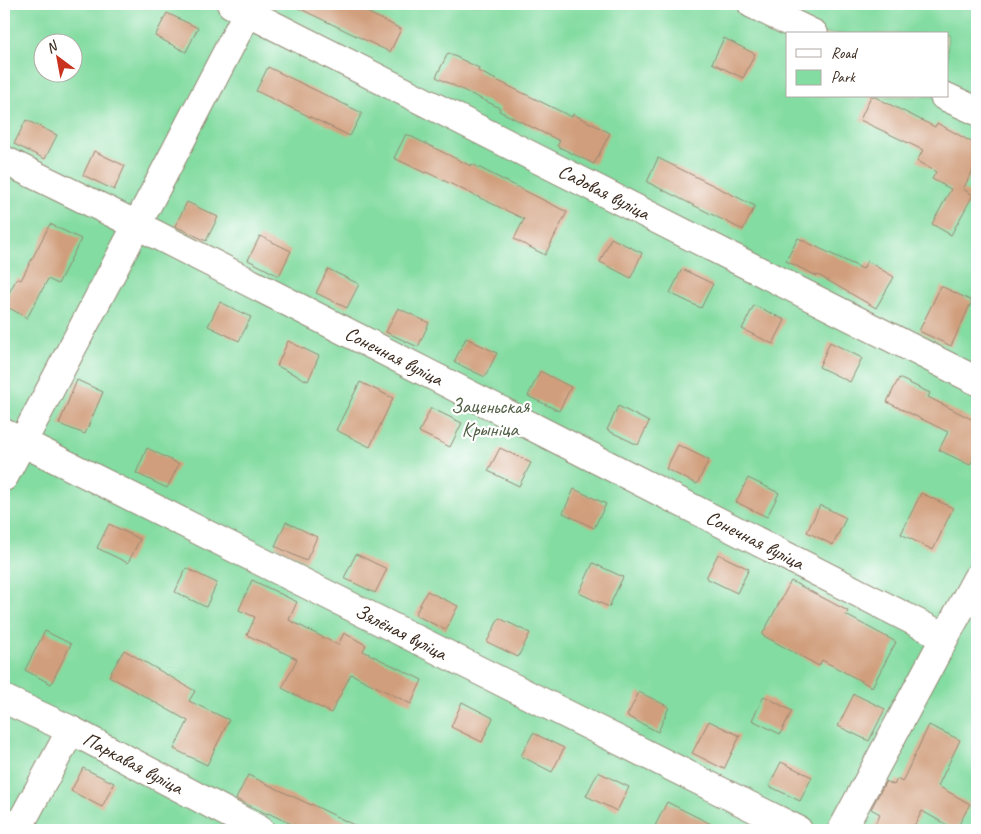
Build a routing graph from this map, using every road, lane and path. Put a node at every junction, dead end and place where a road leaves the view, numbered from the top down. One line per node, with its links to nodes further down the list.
1 (752, 4): 3 (street)
2 (243, 6): 7 (street); 8 (street, Садовая вуліца)
3 (810, 32)
4 (948, 98): 5 (street)
5 (977, 111)
6 (4, 160): 7 (street, Сонечная вуліца)
7 (137, 225): 9 (street); 12 (street, Сонечная вуліца)
8 (977, 381)
9 (13, 438): 10 (street); 17 (street, Зялёная вуліца)
10 (4, 477)
11 (977, 578): 12 (street)
12 (944, 637): 18 (street)
13 (4, 699): 14 (street, Паркавая вуліца)
14 (71, 730): 15 (street, Паркавая вуліца); 16 (street)
15 (251, 828)
16 (17, 830)
17 (798, 830)
18 (842, 830)

